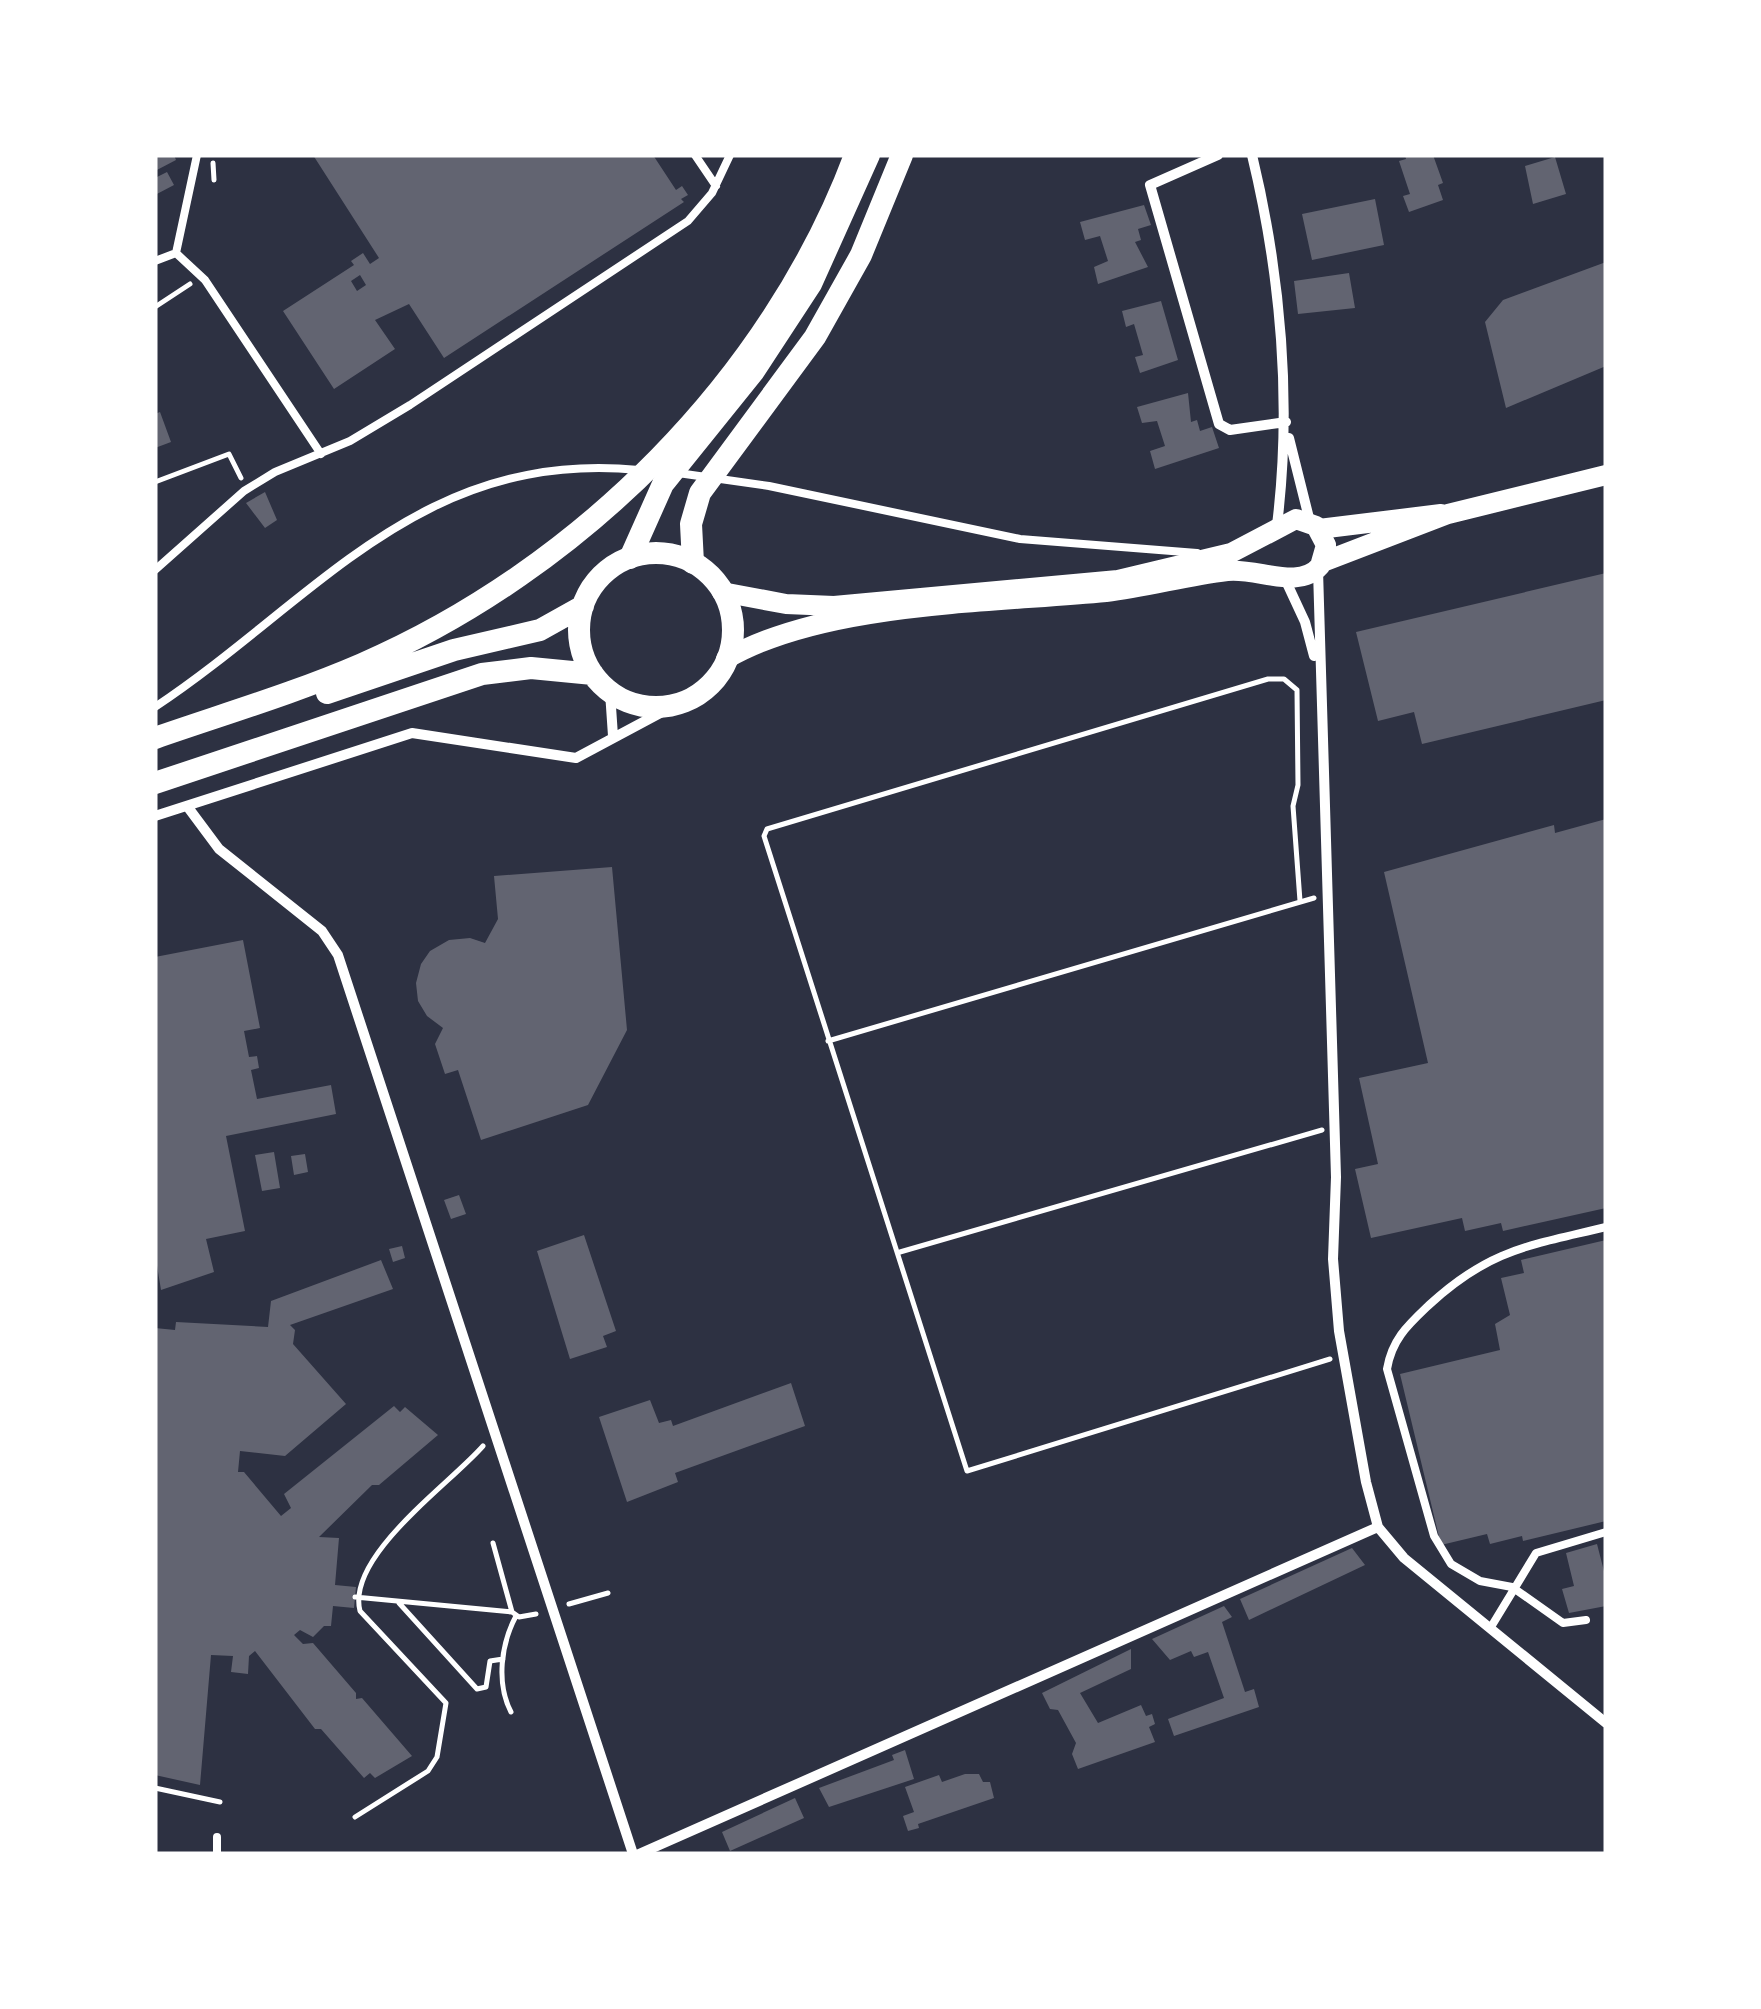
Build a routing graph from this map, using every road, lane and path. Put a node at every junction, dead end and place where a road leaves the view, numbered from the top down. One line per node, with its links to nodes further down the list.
1 (197, 155): 12 (lane)
2 (213, 155): 10 (path)
3 (695, 155): 11 (lane)
4 (730, 155): 11 (lane)
5 (855, 155): 39 (main road)
6 (869, 155): 25 (main road)
7 (902, 155): 26 (main road)
8 (1218, 155): 16 (street)
9 (1252, 155): 16 (street)
10 (214, 180)
11 (716, 186): 17 (lane)
12 (176, 253): 13 (lane); 14 (lane)
13 (155, 261)
14 (201, 277): 15 (path); 17 (lane)
15 (155, 307)
16 (1286, 425): 22 (street); 23 (street)
17 (321, 454): 20 (lane)
18 (1606, 475): 21 (main road)
19 (155, 482): 20 (path)
20 (247, 489): 28 (lane)
21 (1448, 514): 22 (main road); 27 (main road)
22 (1315, 526): 23 (main road); 27 (main road)
23 (1273, 530): 24 (main road); 29 (main road)
24 (1228, 554): 30 (main road); 37 (lane)
25 (630, 558): 26 (main road); 31 (main road)
26 (693, 563): 30 (main road)
27 (1320, 566): 29 (main road); 34 (street)
28 (155, 570)
29 (1282, 575): 32 (main road); 34 (street)
30 (722, 592): 32 (main road)
31 (583, 606): 33 (main road); 40 (main road)
32 (726, 658): 36 (main road)
33 (593, 674): 35 (main road); 41 (main road)
34 (1320, 676): 46 (street)
35 (610, 692): 36 (main road); 38 (street)
36 (677, 704): 38 (street)
37 (155, 707)
38 (613, 736): 42 (street)
39 (155, 738)
40 (155, 752)
41 (155, 783)
42 (187, 806): 43 (street); 74 (street)
43 (155, 816)
44 (1314, 842): 45 (path)
45 (1296, 843): 47 (path); 48 (path)
46 (1326, 895): 47 (path); 49 (street)
47 (1300, 901): 48 (path)
48 (828, 1041): 51 (path)
49 (1334, 1128): 51 (path); 52 (street)
50 (1606, 1227): 57 (lane)
51 (899, 1252): 52 (path)
52 (1344, 1355): 54 (street)
53 (483, 1445): 59 (path)
54 (1378, 1527): 65 (street); 74 (street)
55 (1606, 1532): 57 (lane)
56 (493, 1543): 62 (path)
57 (1517, 1590): 64 (lane); 65 (lane)
58 (608, 1593): 61 (path)
59 (357, 1598): 60 (path); 71 (path)
60 (400, 1603): 62 (path); 66 (path)
61 (566, 1604)
62 (514, 1614): 63 (path); 66 (path)
63 (539, 1614)
64 (1586, 1620)
65 (1491, 1627): 68 (street)
66 (502, 1659): 67 (path)
67 (511, 1712)
68 (1606, 1723)
69 (155, 1788): 70 (path)
70 (220, 1802)
71 (355, 1817)
72 (217, 1837): 73 (lane)
73 (216, 1854)
74 (636, 1854)

